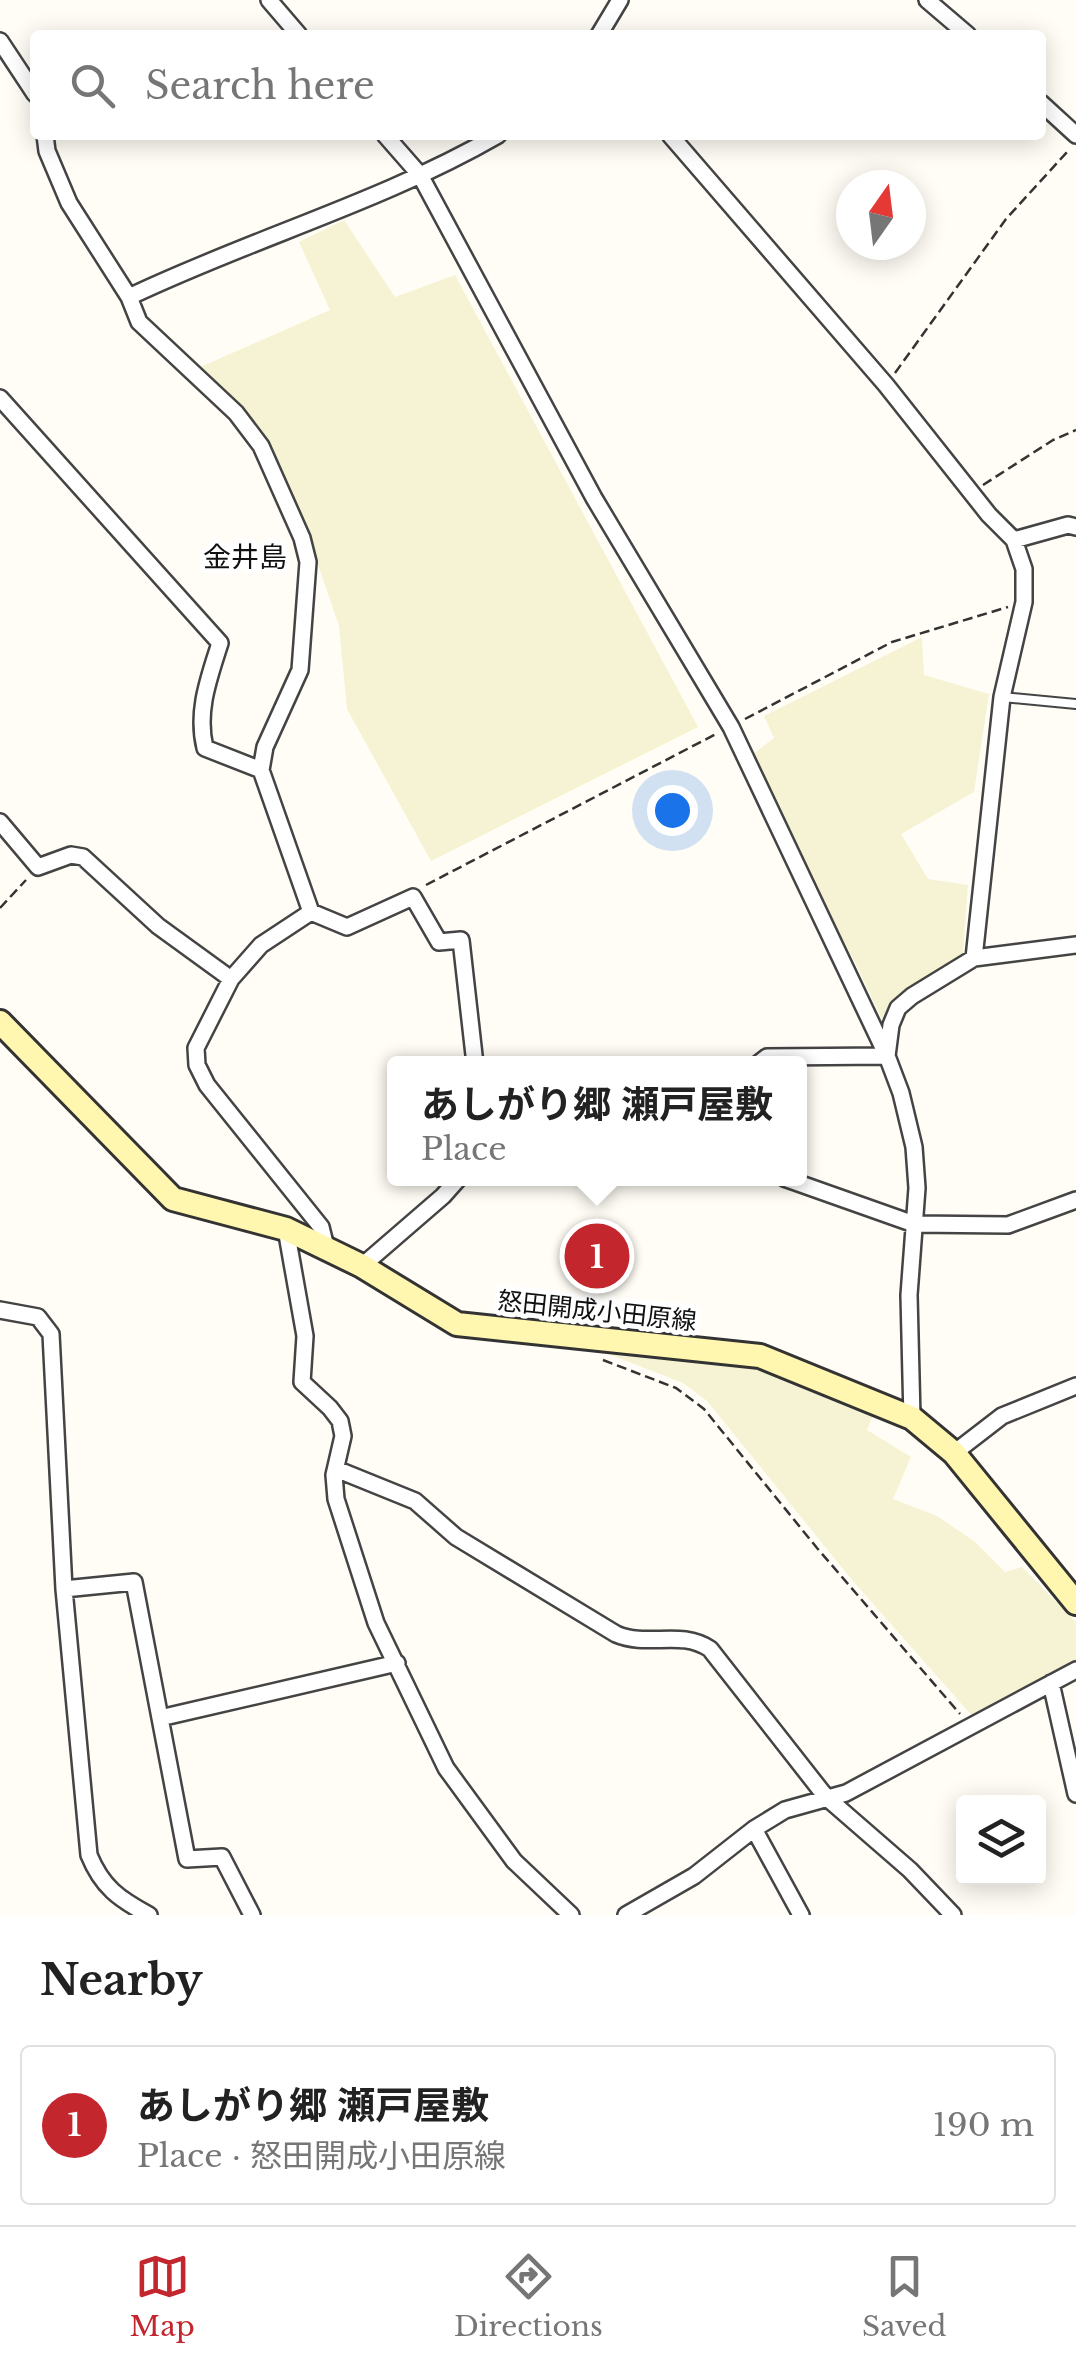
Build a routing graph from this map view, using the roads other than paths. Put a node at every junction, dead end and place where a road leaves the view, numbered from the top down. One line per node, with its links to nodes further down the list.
1 (269, 0): 4 (street)
2 (620, 0): 5 (street)
3 (927, 0): 6 (street)
4 (295, 30)
5 (601, 30)
6 (962, 30)
7 (0, 42): 8 (street)
8 (30, 87)
9 (1046, 108): 10 (street)
10 (1076, 139)
11 (46, 140): 16 (street)
12 (389, 140): 15 (street)
13 (488, 140): 15 (street)
14 (674, 140): 19 (street)
15 (420, 175): 16 (street); 30 (street)
16 (129, 297): 22 (street)
17 (0, 398): 22 (street)
18 (1076, 527): 19 (street)
19 (1014, 540): 20 (street)
20 (1002, 697): 21 (lane); 26 (street)
21 (1076, 704)
22 (262, 770): 24 (street)
23 (0, 822): 27 (street)
24 (311, 912): 27 (street); 29 (street)
25 (1076, 945): 26 (street)
26 (974, 958): 30 (street)
27 (231, 979): 37 (street)
28 (0, 1022): 36 (main road, 怒田開成小田原線)
29 (475, 1056)
30 (887, 1056): 31 (street); 35 (street)
31 (807, 1057)
32 (452, 1186): 38 (street)
33 (807, 1186): 35 (street)
34 (1076, 1200): 35 (street)
35 (914, 1224): 41 (street)
36 (286, 1229): 37 (main road, 怒田開成小田原線); 43 (street)
37 (326, 1247): 38 (main road, 怒田開成小田原線)
38 (362, 1266): 41 (main road, 怒田開成小田原線)
39 (0, 1310): 44 (street)
40 (1076, 1386): 42 (street)
41 (912, 1418): 42 (main road, 怒田開成小田原線)
42 (954, 1453): 45 (main road, 怒田開成小田原線)
43 (336, 1470): 46 (street); 51 (street)
44 (64, 1589): 49 (street); 53 (street)
45 (1076, 1602)
46 (397, 1663): 49 (street); 55 (street)
47 (1076, 1670): 48 (street)
48 (1051, 1684): 50 (street); 51 (street)
49 (160, 1718): 54 (street)
50 (1076, 1794)
51 (826, 1797): 52 (street); 58 (street)
52 (754, 1830): 56 (street); 57 (street)
53 (149, 1915)
54 (252, 1915)
55 (571, 1915)
56 (626, 1915)
57 (801, 1915)
58 (953, 1915)

